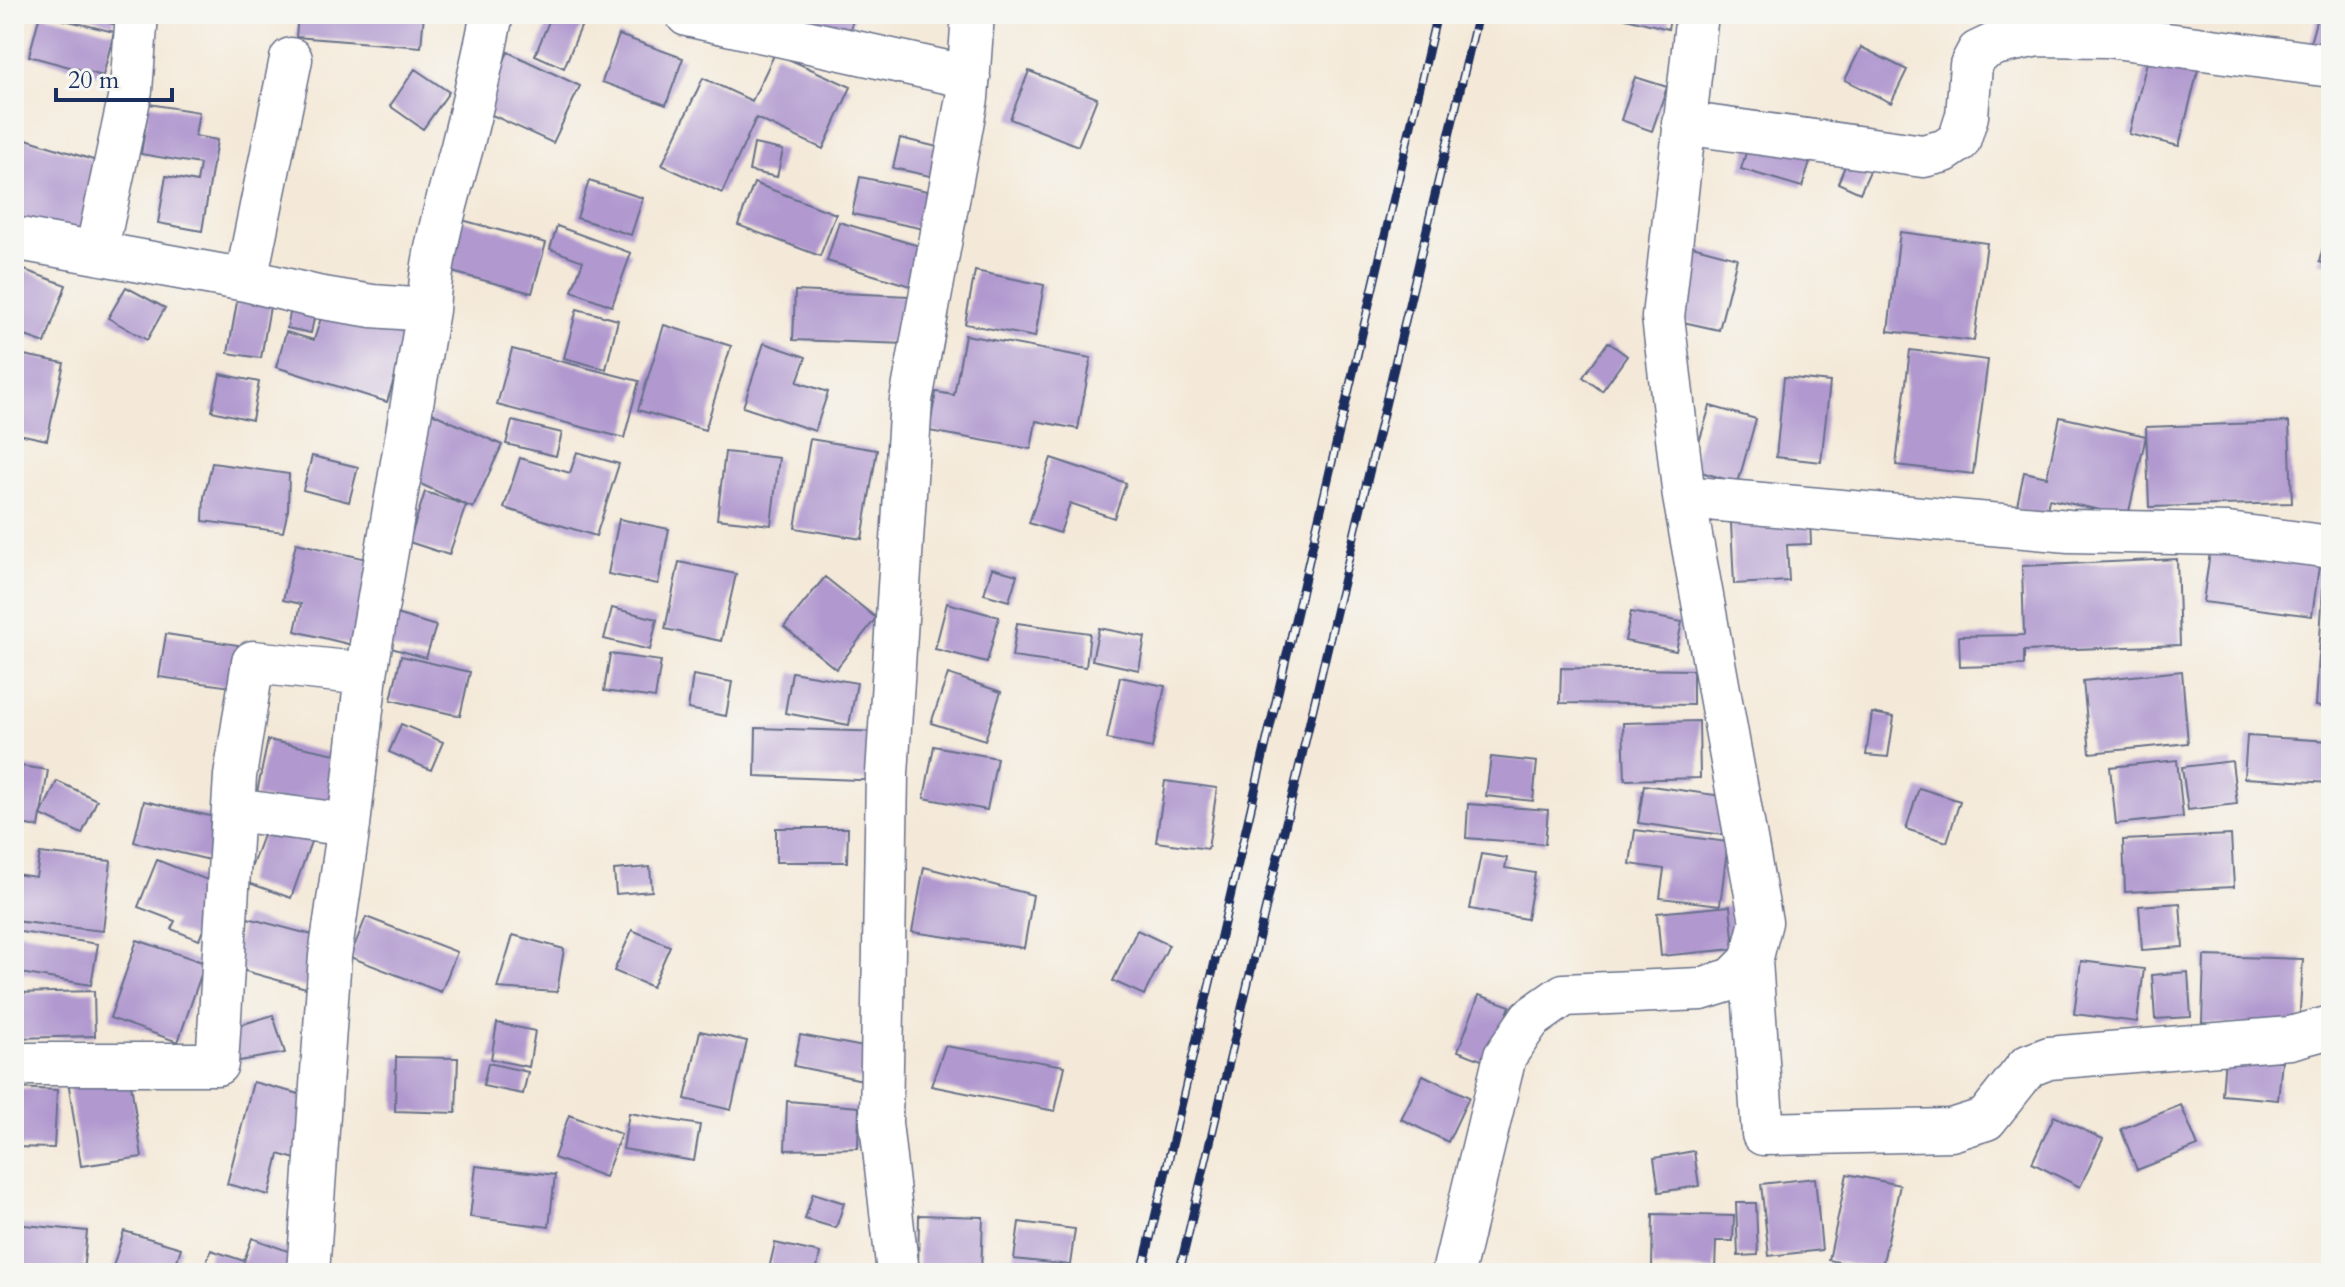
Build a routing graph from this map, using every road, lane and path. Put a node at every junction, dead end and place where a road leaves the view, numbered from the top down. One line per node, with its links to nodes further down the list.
1 (137, 14): 12 (street)
2 (492, 14): 14 (street)
3 (973, 14): 9 (street)
4 (1697, 14): 10 (street)
5 (687, 15): 6 (street)
6 (769, 24): 9 (street)
7 (291, 59): 13 (street)
8 (2331, 66): 10 (street)
9 (969, 77): 24 (street)
10 (1683, 123): 15 (street)
11 (14, 238): 12 (street)
12 (96, 253): 13 (street)
13 (246, 280): 14 (street)
14 (428, 310): 17 (street)
15 (1684, 497): 16 (street); 20 (street)
16 (2331, 547)
17 (366, 674): 18 (street); 19 (street)
18 (234, 810): 19 (street); 22 (street)
19 (349, 825): 23 (street)
20 (1751, 961): 21 (street); 25 (street)
21 (2331, 1027)
22 (14, 1064)
23 (308, 1273)
24 (898, 1273)
25 (1453, 1273)

